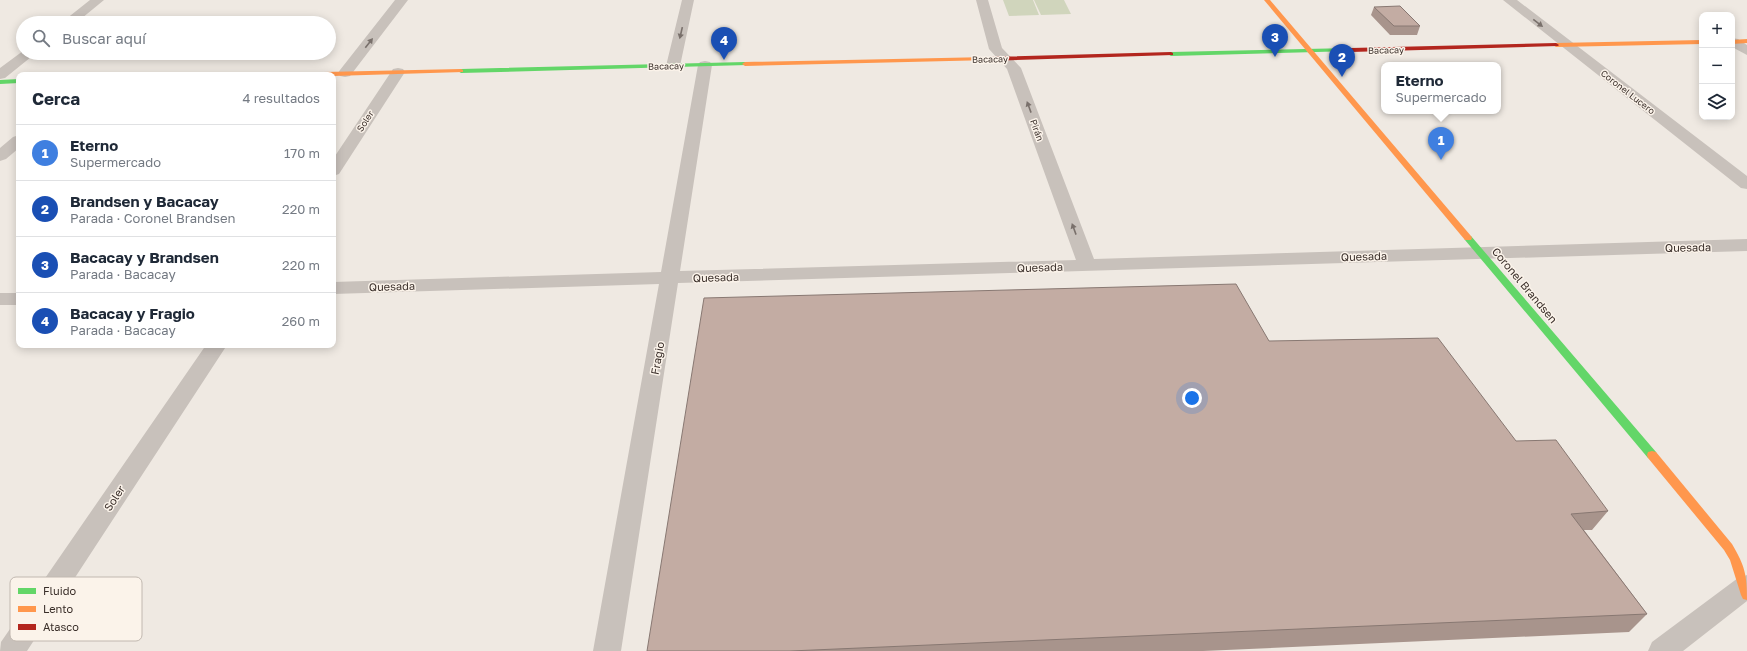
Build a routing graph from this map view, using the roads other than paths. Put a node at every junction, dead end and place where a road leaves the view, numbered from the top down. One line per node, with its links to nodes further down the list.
1 (98, 0): 7 (street)
2 (402, 0): 21 (street, one-way to 2)
3 (688, 0): 18 (street, one-way to 18)
4 (982, 0): 15 (street, Pirán)
5 (1267, 0): 14 (street, Coronel Brandsen)
6 (1509, 0): 12 (street, Coronel Lucero, one-way to 12)
7 (77, 16)
8 (1747, 41): 10 (street)
9 (1699, 42): 12 (street, Bacacay)
10 (1735, 42)
11 (1735, 44): 13 (street)
12 (1568, 46): 14 (street, Bacacay); 28 (street, Coronel Lucero)
13 (1747, 51)
14 (1312, 52): 15 (street, Bacacay); 30 (street, Coronel Brandsen)
15 (1006, 58): 17 (street, Bacacay); 31 (street, Pirán, one-way to 15)
16 (20, 60): 22 (street)
17 (705, 65): 18 (street, Bacacay); 32 (street, Fragio)
18 (673, 66): 19 (street, Bacacay)
19 (398, 72): 21 (street, Bacacay); 27 (street, Soler)
20 (336, 74): 21 (street, Bacacay)
21 (345, 74)
22 (0, 75)
23 (16, 81): 24 (street)
24 (0, 82)
25 (16, 143): 26 (street)
26 (0, 156)
27 (336, 166)
28 (1747, 184)
29 (1747, 245): 30 (street, Quesada)
30 (1481, 252): 31 (street, Quesada); 38 (street, Coronel Brandsen)
31 (1087, 265): 32 (street, Quesada)
32 (670, 278): 33 (street, Quesada); 41 (street, Fragio)
33 (336, 288)
34 (0, 299): 35 (street)
35 (16, 299)
36 (215, 348): 37 (street, Soler)
37 (61, 577)
38 (1746, 590): 42 (street)
39 (18, 641): 40 (street, Soler)
40 (11, 651)
41 (607, 651)
42 (1662, 651)

